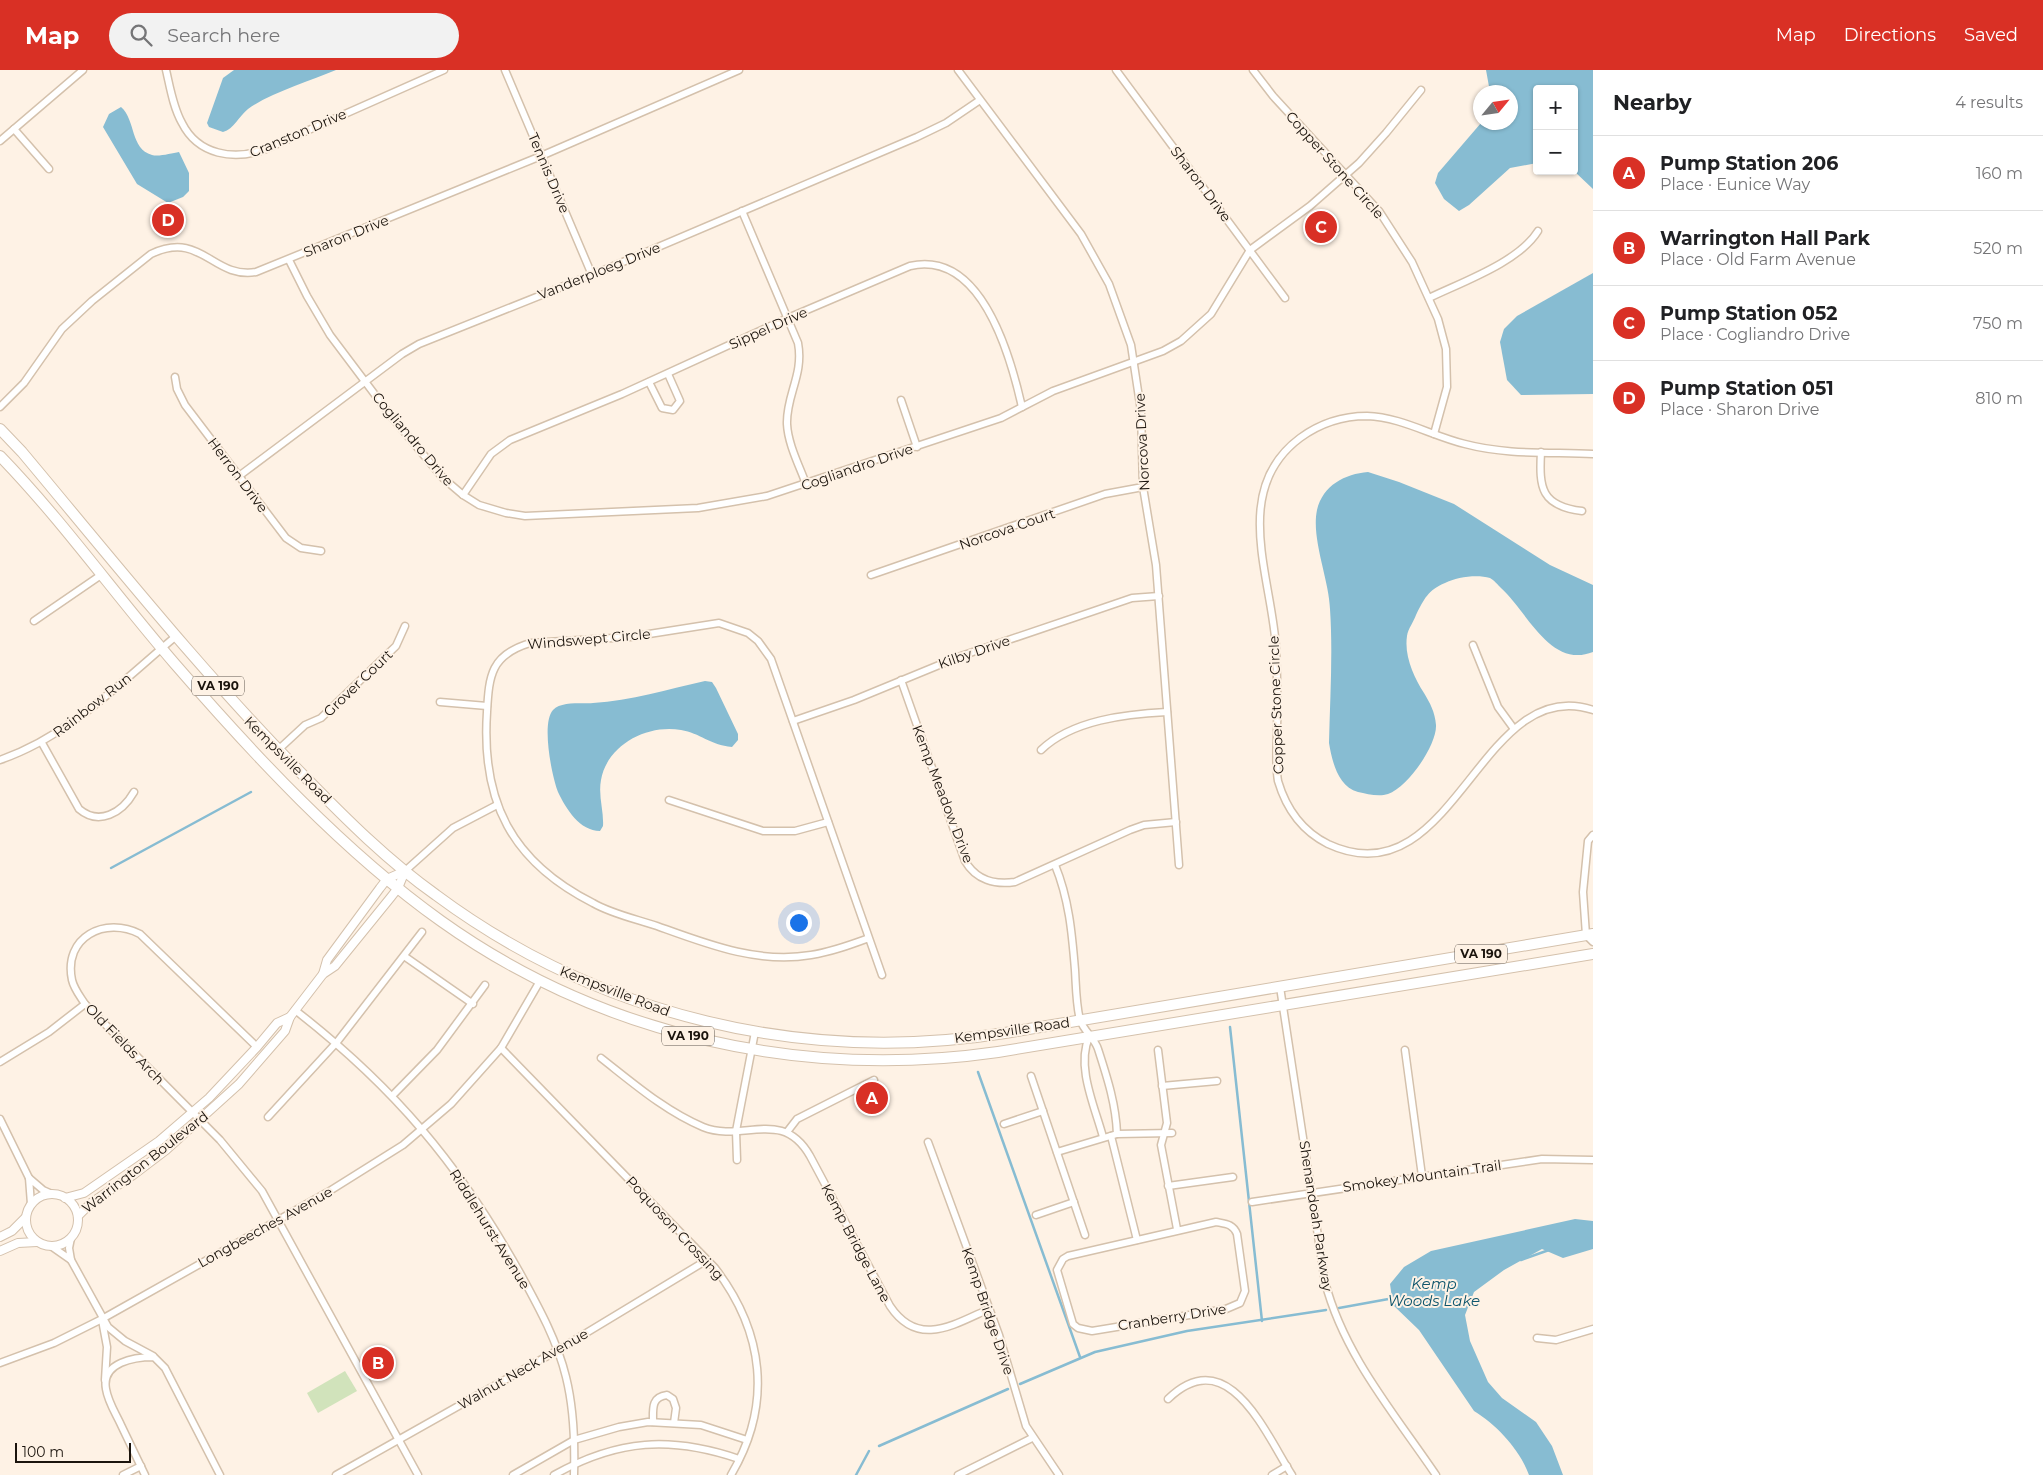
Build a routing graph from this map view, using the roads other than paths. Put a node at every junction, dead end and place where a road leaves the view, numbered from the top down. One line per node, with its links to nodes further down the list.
1 (83, 70): 11 (street)
2 (166, 70): 3 (street, Cranston Drive)
3 (444, 70)
4 (505, 70): 13 (street, Tennis Drive)
5 (739, 70): 13 (street, Sharon Drive)
6 (958, 70): 10 (street, Norcova Drive)
7 (1116, 70): 18 (street, Sharon Drive)
8 (1253, 70): 15 (street, Copper Stone Circle)
9 (1420, 90): 15 (street, Cogliandro Drive)
10 (980, 100): 16 (street, Vanderploeg Drive); 24 (street, Norcova Drive)
11 (14, 129): 12 (street); 14 (street)
12 (0, 141)
13 (541, 156): 19 (street, Sharon Drive); 20 (street, Tennis Drive)
14 (49, 169)
15 (1346, 174): 18 (street, Cogliandro Drive); 22 (street, Copper Stone Circle)
16 (742, 211): 20 (street, Vanderploeg Drive); 23 (street)
17 (1538, 231): 22 (street)
18 (1250, 250): 21 (street, Sharon Drive); 24 (street, Cogliandro Drive)
19 (289, 260): 27 (street, Cogliandro Drive); 31 (street, Sharon Drive)
20 (592, 275): 27 (street, Vanderploeg Drive)
21 (1285, 298)
22 (1429, 298): 33 (street, Copper Stone Circle)
23 (788, 318): 25 (street, Sippel Drive); 30 (street, Sippel Drive); 39 (street)
24 (1135, 363): 30 (street, Cogliandro Drive); 40 (street, Norcova Drive)
25 (668, 374): 28 (street, Sippel Drive); 28 (street)
26 (175, 377): 38 (street, Herron Drive)
27 (365, 382): 38 (street, Vanderploeg Drive); 41 (street, Cogliandro Drive)
28 (649, 382): 41 (street, Sippel Drive)
29 (901, 400): 34 (street)
30 (1022, 406): 34 (street, Cogliandro Drive)
31 (0, 407)
32 (0, 429): 49 (main road, Kempsville Road / VA 190)
33 (1434, 434): 35 (street, Copper Stone Circle); 58 (street, Copper Stone Circle)
34 (917, 447): 39 (street, Cogliandro Drive)
35 (1541, 452): 36 (street, Copper Stone Circle); 42 (street)
36 (1593, 454)
37 (0, 456): 44 (main road, Kempsville Road / VA 190)
38 (239, 476): 43 (street, Herron Drive)
39 (806, 484): 41 (street, Cogliandro Drive)
40 (1144, 487): 45 (street, Norcova Court); 46 (street, Norcova Drive)
41 (463, 495)
42 (1582, 511)
43 (321, 550)
44 (101, 575): 47 (street); 51 (main road, Kempsville Road / VA 190)
45 (871, 575)
46 (1159, 596): 52 (street, Kilby Drive); 56 (street, Norcova Drive)
47 (34, 621)
48 (405, 626): 60 (street, Grover Court)
49 (175, 636): 51 (street, Rainbow Run); 60 (main road, Kempsville Road / VA 190)
50 (1473, 645): 58 (street)
51 (161, 648): 59 (street, Rainbow Run); 72 (main road, Kempsville Road / VA 190)
52 (901, 680): 57 (street, Kilby Drive); 69 (street, Kemp Meadow Drive)
53 (440, 702): 54 (street)
54 (487, 706): 57 (street, Windswept Circle); 65 (street, Windswept Circle)
55 (1593, 710): 58 (street, Copper Stone Circle)
56 (1167, 712): 61 (street); 67 (street, Norcova Drive)
57 (793, 721): 66 (street, Windswept Circle)
58 (1514, 729)
59 (42, 743): 62 (street, Rainbow Run); 63 (street)
60 (278, 750): 71 (main road, Kempsville Road / VA 190)
61 (1041, 750)
62 (0, 760)
63 (134, 792)
64 (669, 800): 66 (street)
65 (497, 805): 71 (street); 76 (street, Windswept Circle)
66 (828, 822): 76 (street, Windswept Circle)
67 (1176, 822): 69 (street, Kemp Meadow Drive); 70 (street, Norcova Drive)
68 (1593, 835): 75 (street)
69 (1055, 865): 89 (street)
70 (1179, 865)
71 (404, 871): 72 (street, Warrington Boulevard); 73 (street, Warrington Boulevard); 90 (main road, Kempsville Road / VA 190)
72 (387, 879): 73 (main road, Kempsville Road / VA 190); 79 (street, Warrington Boulevard)
73 (398, 888): 79 (street, Warrington Boulevard); 81 (main road, Kempsville Road / VA 190)
74 (422, 932): 78 (street)
75 (1591, 937): 83 (main road, Kempsville Road / VA 190)
76 (869, 938): 80 (street, Windswept Circle)
77 (1593, 954): 86 (main road, Kempsville Road / VA 190)
78 (404, 956): 85 (street); 92 (street)
79 (323, 974): 87 (street, Warrington Boulevard)
80 (882, 975)
81 (540, 981): 94 (street, Longbeeches Avenue); 95 (main road, Kempsville Road / VA 190)
82 (485, 985): 85 (street)
83 (1280, 987): 86 (street, Shenandoah Parkway); 89 (main road, Kempsville Road / VA 190)
84 (85, 1004): 93 (street, Old Fields Arch); 99 (street); 106 (street, Old Fields Arch)
85 (473, 1004): 104 (street)
86 (1283, 1005): 91 (main road, Kempsville Road / VA 190); 126 (street, Shenandoah Parkway)
87 (295, 1010): 88 (street, Warrington Boulevard); 92 (street, Riddlehurst Avenue)
88 (290, 1017): 93 (street, Warrington Boulevard); 109 (street, Warrington Boulevard)
89 (1080, 1020): 90 (main road, Kempsville Road / VA 190); 91 (street)
90 (755, 1032): 95 (street)
91 (1089, 1037): 95 (main road, Kempsville Road / VA 190); 116 (street); 117 (street)
92 (337, 1042): 104 (street, Riddlehurst Avenue); 107 (street)
93 (258, 1047): 106 (street, Warrington Boulevard)
94 (501, 1048): 111 (street, Longbeeches Avenue); 145 (street, Poquoson Crossing)
95 (751, 1050): 112 (street)
96 (1158, 1050): 103 (street)
97 (1405, 1050): 122 (street)
98 (601, 1058): 112 (street)
99 (0, 1062)
100 (1031, 1076): 105 (street)
101 (874, 1080): 113 (street)
102 (1216, 1081): 103 (street)
103 (1162, 1086): 114 (street)
104 (393, 1095): 111 (street, Riddlehurst Avenue)
105 (1043, 1111): 110 (street); 119 (street)
106 (192, 1113): 109 (street, Old Fields Arch); 128 (street, Warrington Boulevard)
107 (268, 1117)
108 (0, 1119): 124 (street)
109 (200, 1120): 133 (street, Warrington Boulevard); 135 (street, Old Fields Arch)
110 (1004, 1124)
111 (424, 1129): 135 (street, Longbeeches Avenue); 150 (street, Riddlehurst Avenue)
112 (736, 1131): 113 (street); 120 (street)
113 (787, 1132): 146 (street, Kemp Bridge Lane)
114 (1164, 1133): 115 (street); 116 (street); 125 (street)
115 (1172, 1133)
116 (1114, 1135): 117 (street); 140 (street)
117 (1103, 1137): 119 (street)
118 (928, 1142): 146 (street, Kemp Bridge Drive)
119 (1057, 1152): 129 (street)
120 (737, 1160)
121 (1593, 1160): 122 (street, Smokey Mountain Trail)
122 (1422, 1176): 126 (street, Smokey Mountain Trail)
123 (1233, 1177): 125 (street)
124 (29, 1178): 127 (street); 131 (street)
125 (1168, 1186): 136 (street)
126 (1312, 1192): 130 (street, Smokey Mountain Trail); 178 (street, Shenandoah Parkway)
127 (52, 1194): 128 (street); 131 (street)
128 (65, 1198): 133 (street)
129 (1074, 1202): 132 (street); 137 (street)
130 (1252, 1202)
131 (31, 1204): 134 (street)
132 (1036, 1215)
133 (78, 1216): 139 (street)
134 (25, 1218): 138 (street); 141 (street)
135 (278, 1219): 147 (street, Longbeeches Avenue); 158 (street, Old Fields Arch)
136 (1177, 1230): 140 (street, Cranberry Drive); 140 (street, Cranberry Drive)
137 (1085, 1235)
138 (0, 1237)
139 (71, 1238): 142 (street); 144 (street)
140 (1137, 1240)
141 (37, 1242): 142 (street); 143 (street)
142 (51, 1246): 144 (street)
143 (0, 1251)
144 (71, 1260): 147 (street)
145 (707, 1260): 150 (street, Walnut Neck Avenue); 160 (street, Poquoson Crossing)
146 (989, 1309): 157 (street, Kemp Bridge Drive)
147 (102, 1319): 151 (street); 152 (street, Longbeeches Avenue); 153 (street)
148 (1593, 1329): 149 (street)
149 (1537, 1338)
150 (558, 1350): 158 (street, Walnut Neck Avenue); 159 (street, Riddlehurst Avenue)
151 (154, 1357): 153 (street); 167 (street)
152 (0, 1364)
153 (105, 1386): 163 (street)
154 (1168, 1399): 164 (street)
155 (653, 1422): 156 (street); 156 (street); 159 (street)
156 (674, 1423): 160 (street)
157 (1032, 1438): 174 (street); 175 (street, Kemp Bridge Drive)
158 (400, 1440): 168 (street, Walnut Neck Avenue); 169 (street, Old Fields Arch)
159 (574, 1440): 162 (street, Riddlehurst Avenue); 170 (street)
160 (748, 1440): 161 (street, Poquoson Crossing)
161 (740, 1459): 162 (street); 173 (street, Poquoson Crossing)
162 (574, 1464): 171 (street); 172 (street, Riddlehurst Avenue)
163 (141, 1466): 165 (street); 166 (street)
164 (1287, 1466): 176 (street); 177 (street)
165 (123, 1475)
166 (145, 1475)
167 (220, 1475)
168 (336, 1475)
169 (418, 1475)
170 (513, 1475)
171 (554, 1475)
172 (574, 1475)
173 (731, 1475)
174 (958, 1475)
175 (1059, 1475)
176 (1272, 1475)
177 (1292, 1475)
178 (1436, 1475)

